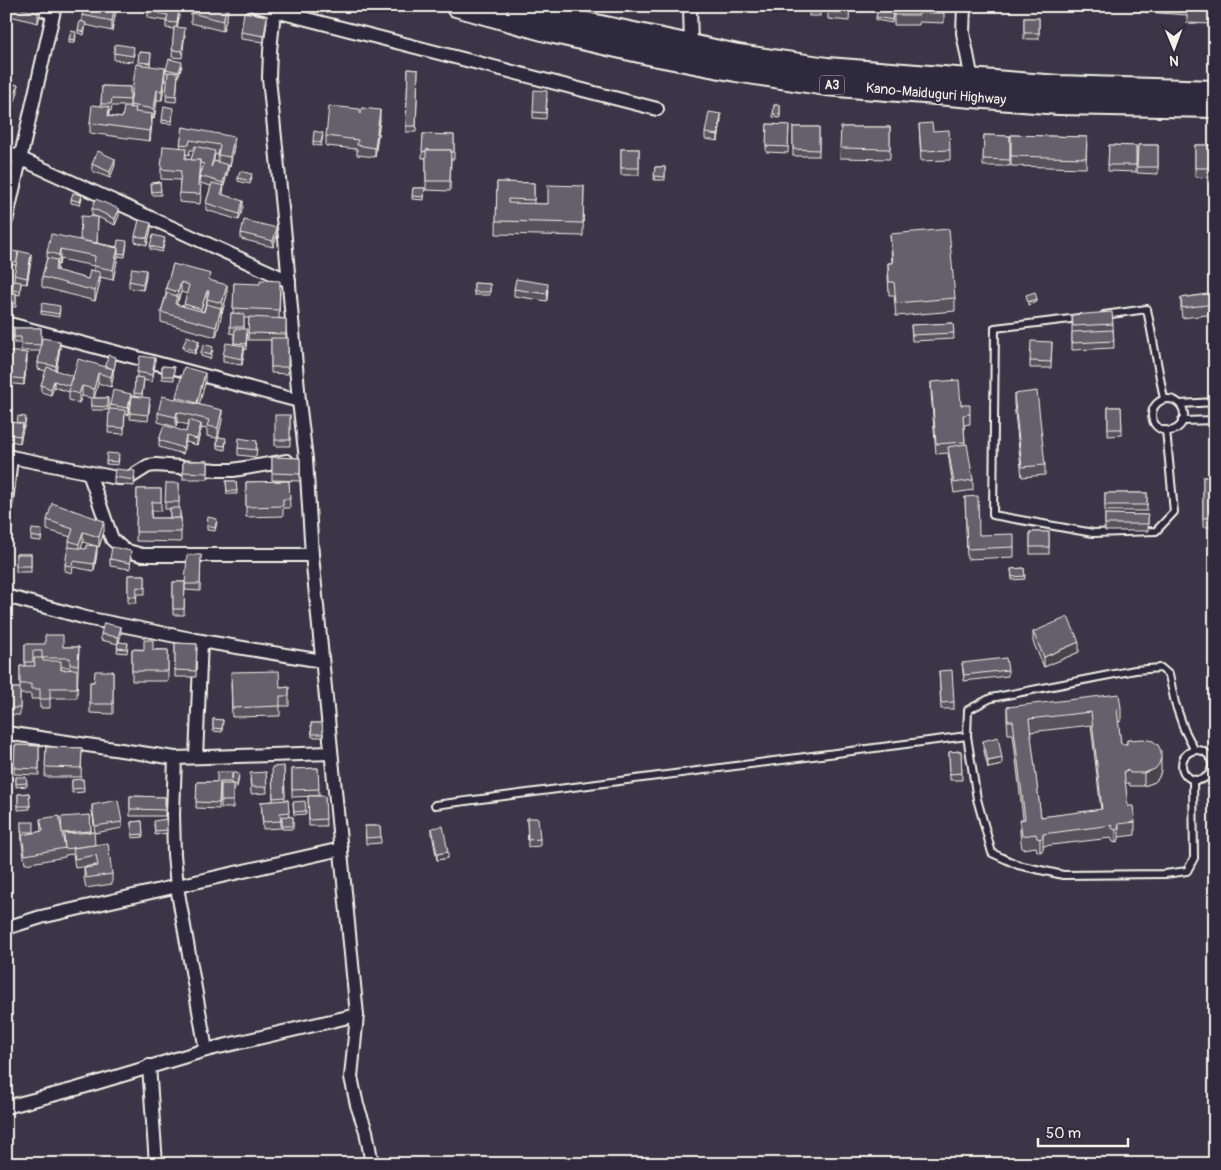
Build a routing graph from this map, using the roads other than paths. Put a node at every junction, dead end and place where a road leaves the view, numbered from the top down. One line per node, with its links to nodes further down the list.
1 (32, 6): 7 (street)
2 (256, 6): 8 (street)
3 (456, 6): 12 (highway, Kano-Maiduguri Highway / A3)
4 (518, 6): 9 (highway, Kano-Maiduguri Highway / A3)
5 (690, 6): 9 (street)
6 (964, 6): 10 (street)
7 (54, 10): 15 (street)
8 (274, 11): 13 (street); 17 (street)
9 (691, 45): 10 (highway, Kano-Maiduguri Highway / A3)
10 (972, 80): 11 (highway, Kano-Maiduguri Highway / A3)
11 (1215, 91)
12 (1215, 107)
13 (657, 109)
14 (6, 152): 15 (street)
15 (20, 159): 16 (street); 17 (street)
16 (6, 221)
17 (289, 281): 22 (street)
18 (1100, 315): 21 (lane)
19 (1090, 316): 27 (lane)
20 (6, 323): 22 (street)
21 (1164, 399): 24 (lane); 27 (lane)
22 (299, 400): 29 (street)
23 (1215, 402): 24 (lane)
24 (1180, 404): 26 (lane)
25 (1215, 420): 26 (lane)
26 (1182, 422): 27 (lane)
27 (1166, 430)
28 (9, 457): 30 (street); 31 (street)
29 (306, 459): 30 (street); 32 (street)
30 (90, 473): 32 (street)
31 (6, 502)
32 (312, 555): 35 (street)
33 (6, 596): 34 (street)
34 (201, 642): 35 (street); 42 (street)
35 (322, 661): 41 (street)
36 (6, 733): 43 (street)
37 (967, 736): 38 (lane); 45 (lane); 46 (lane)
38 (1194, 749): 39 (lane); 45 (lane)
39 (1204, 750): 40 (lane); 44 (lane)
40 (1215, 752)
41 (331, 753): 42 (street); 47 (street)
42 (196, 757): 43 (street)
43 (175, 758): 48 (street)
44 (1213, 771): 45 (lane)
45 (1193, 780)
46 (435, 805)
47 (341, 849): 48 (street); 50 (street)
48 (177, 887): 49 (street); 51 (street)
49 (6, 928)
50 (357, 1015): 51 (street); 56 (street)
51 (206, 1050): 52 (street)
52 (149, 1066): 53 (street); 54 (street)
53 (6, 1107)
54 (155, 1160): 55 (street)
55 (166, 1164)
56 (372, 1164)

